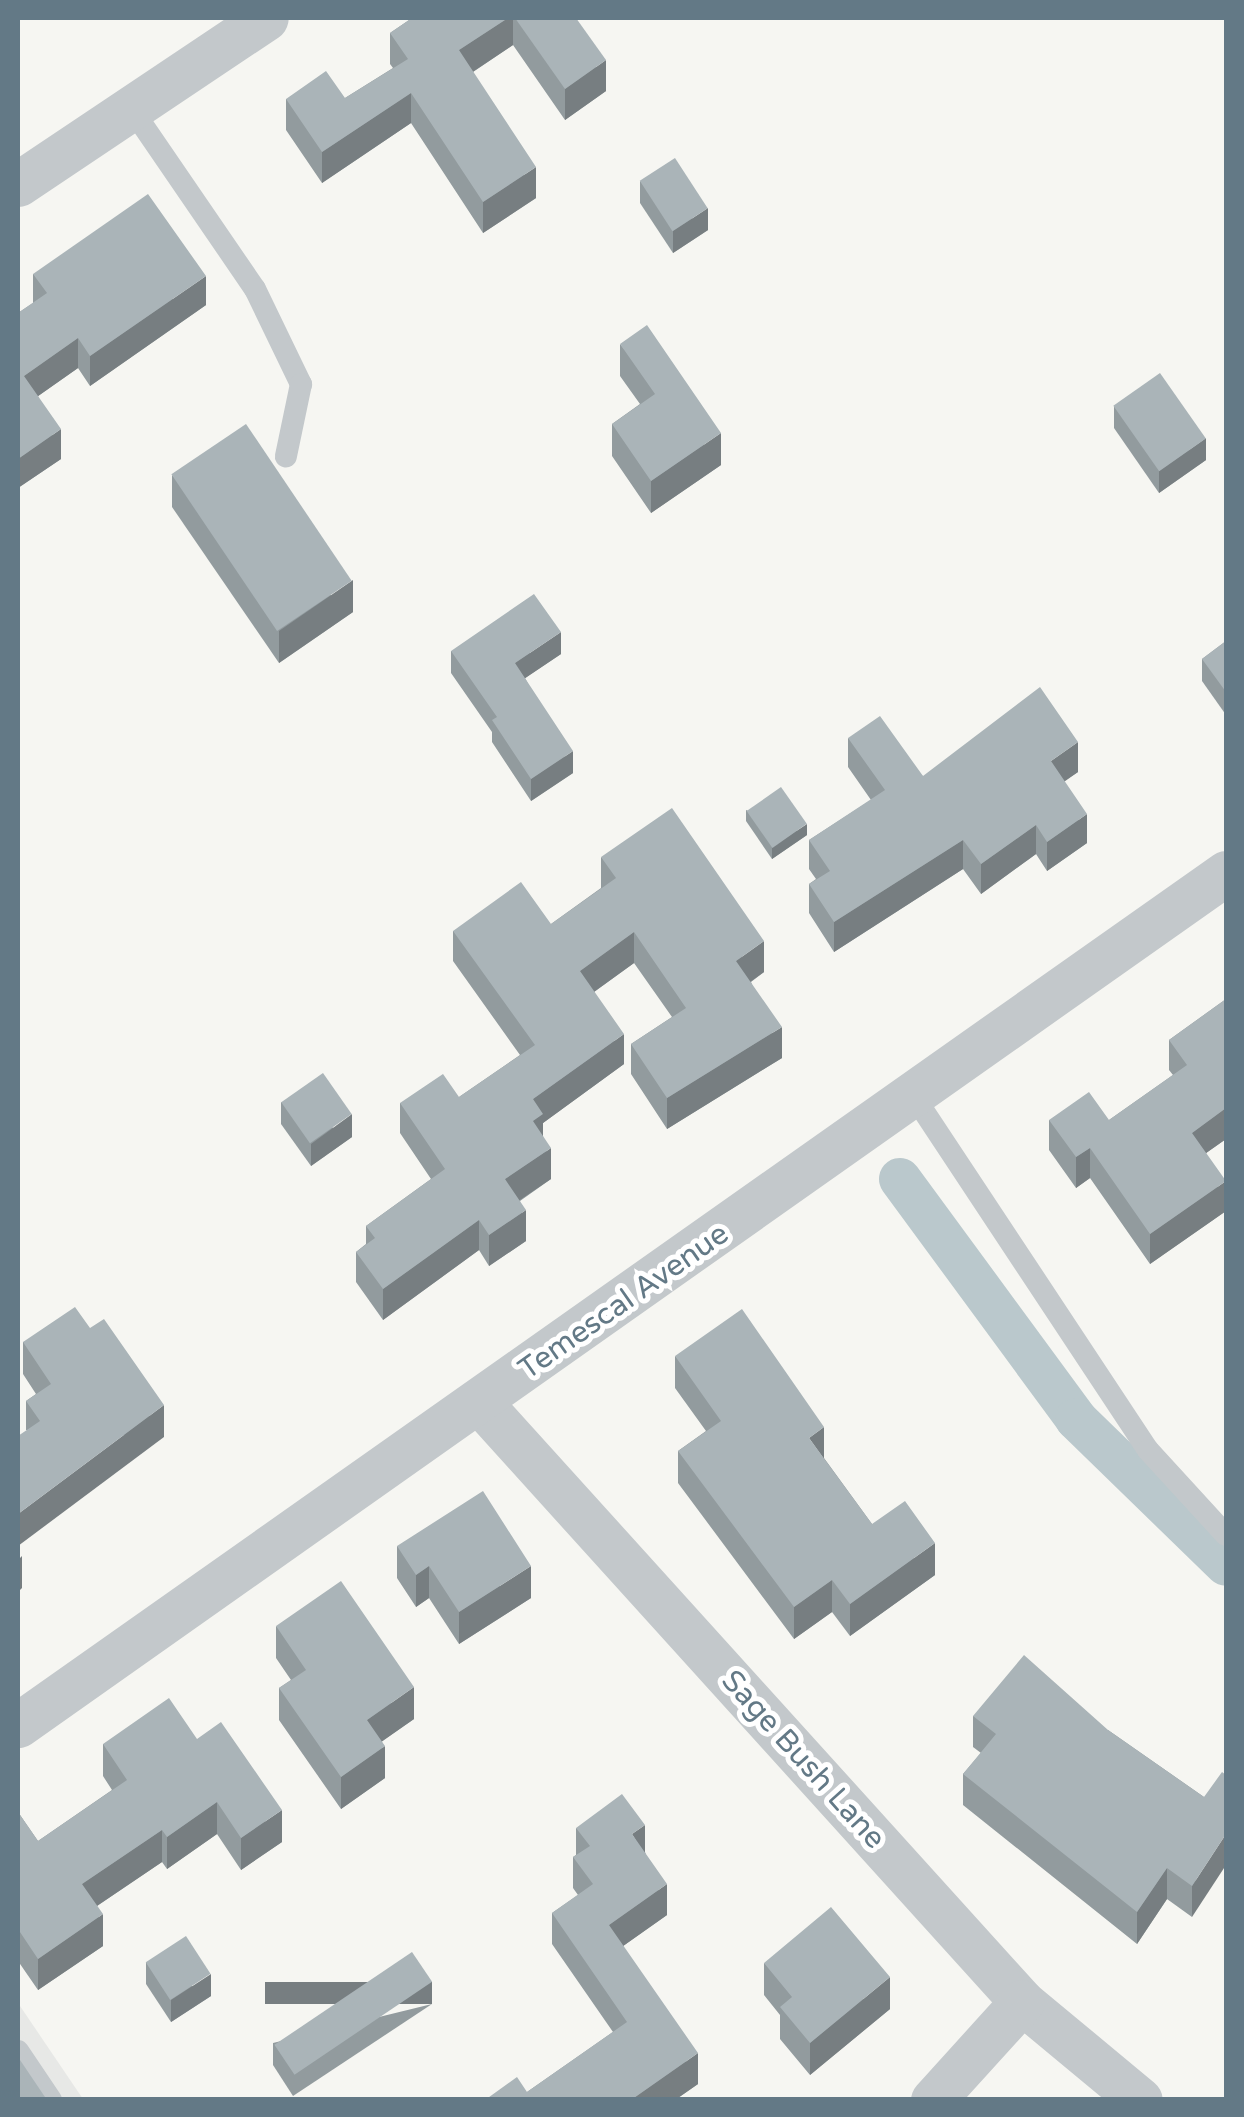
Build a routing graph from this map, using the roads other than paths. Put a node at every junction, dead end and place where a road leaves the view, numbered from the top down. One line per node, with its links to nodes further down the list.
1 (266, 18): 2 (street)
2 (131, 108): 3 (street); 4 (lane)
3 (18, 184)
4 (286, 456)
5 (1226, 872): 6 (street, Temescal Avenue)
6 (914, 1095): 7 (street, Temescal Avenue); 8 (lane)
7 (481, 1404): 9 (street, Temescal Avenue); 10 (street, Sage Bush Lane)
8 (1226, 1535)
9 (18, 1725)
10 (1022, 2002): 13 (street); 14 (street, Sage Bush Lane)
11 (18, 2050): 12 (lane)
12 (51, 2100)
13 (933, 2100)
14 (1140, 2100)

